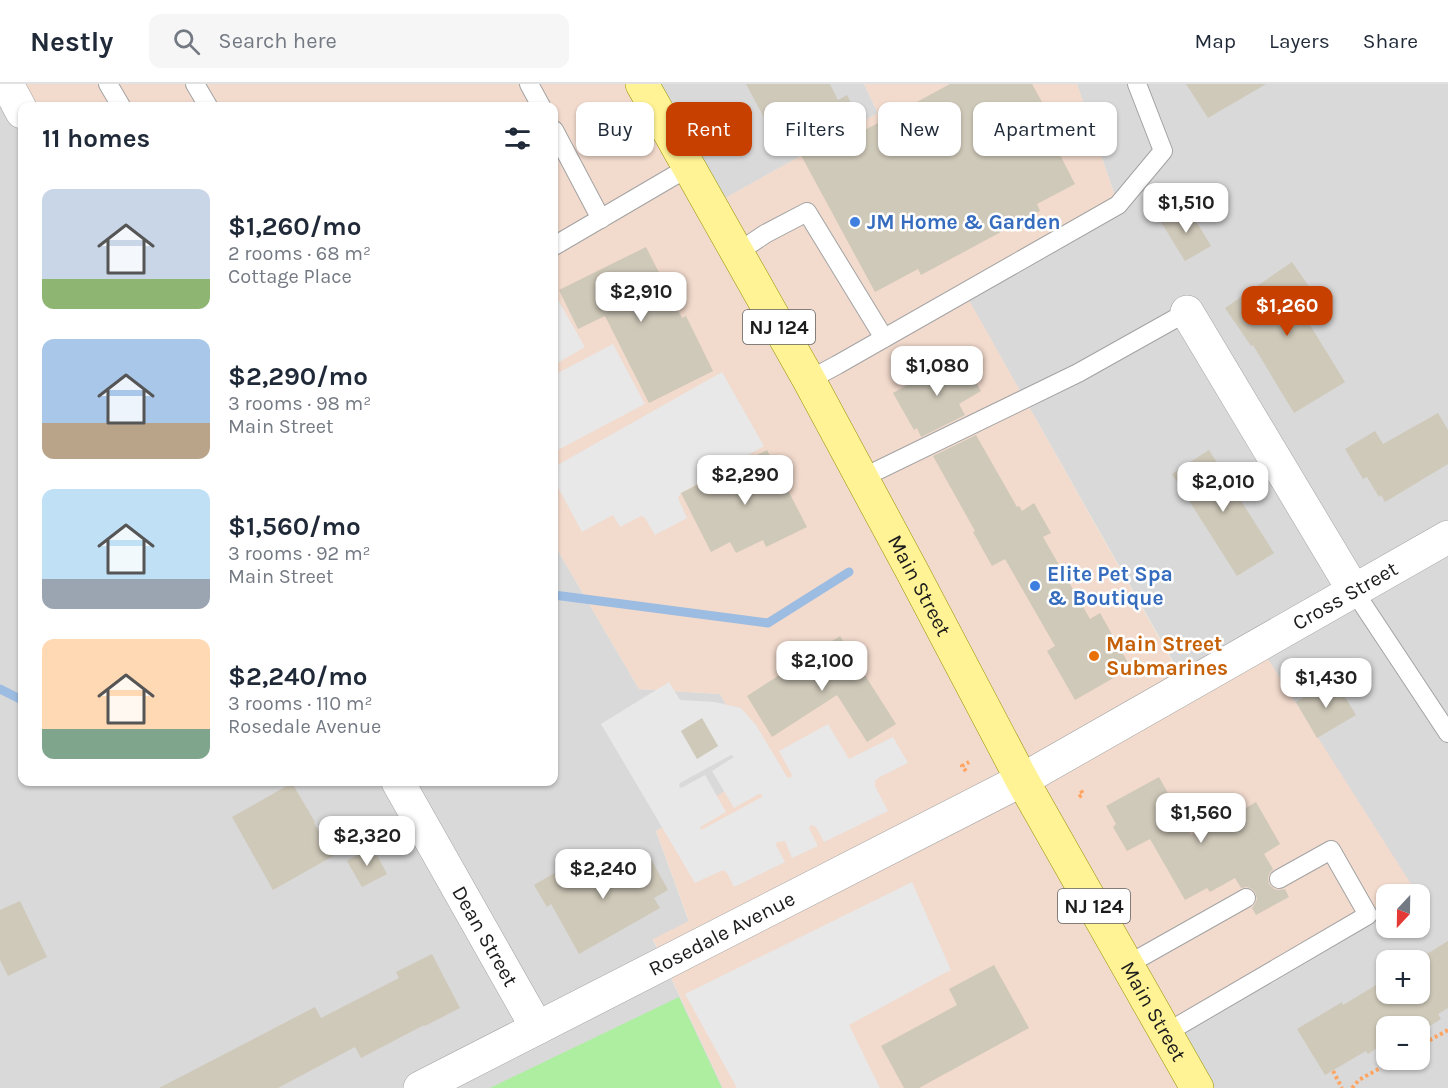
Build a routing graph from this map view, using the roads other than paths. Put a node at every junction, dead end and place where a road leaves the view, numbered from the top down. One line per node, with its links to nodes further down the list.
1 (7, 84): 10 (street)
2 (108, 84): 7 (lane)
3 (195, 84): 8 (lane)
4 (529, 84): 9 (lane)
5 (642, 84): 12 (main road, Main Street / NJ 124)
6 (1137, 84): 17 (lane)
7 (119, 102)
8 (206, 102)
9 (539, 102)
10 (18, 105)
11 (560, 157): 13 (lane)
12 (689, 167): 13 (lane); 15 (main road, Main Street / NJ 124)
13 (601, 219): 14 (lane)
14 (558, 244)
15 (737, 253): 17 (lane); 18 (main road, Main Street / NJ 124)
16 (1187, 312): 19 (lane); 21 (street)
17 (884, 338): 18 (lane)
18 (809, 380): 19 (main road, Main Street / NJ 124)
19 (862, 478): 23 (main road, Main Street / NJ 124)
20 (1448, 537): 21 (street, Cross Street)
21 (1354, 591): 22 (lane); 23 (street, Cross Street)
22 (1448, 733)
23 (1022, 780): 27 (main road, Main Street / NJ 124); 28 (street, Rosedale Avenue)
24 (400, 786): 28 (street, Dean Street)
25 (1279, 879): 29 (lane)
26 (1246, 898): 27 (lane)
27 (1127, 965): 29 (main road, Main Street / NJ 124)
28 (537, 1028): 30 (street, Rosedale Avenue)
29 (1166, 1033): 31 (main road, Main Street / NJ 124)
30 (420, 1088)
31 (1197, 1088)

